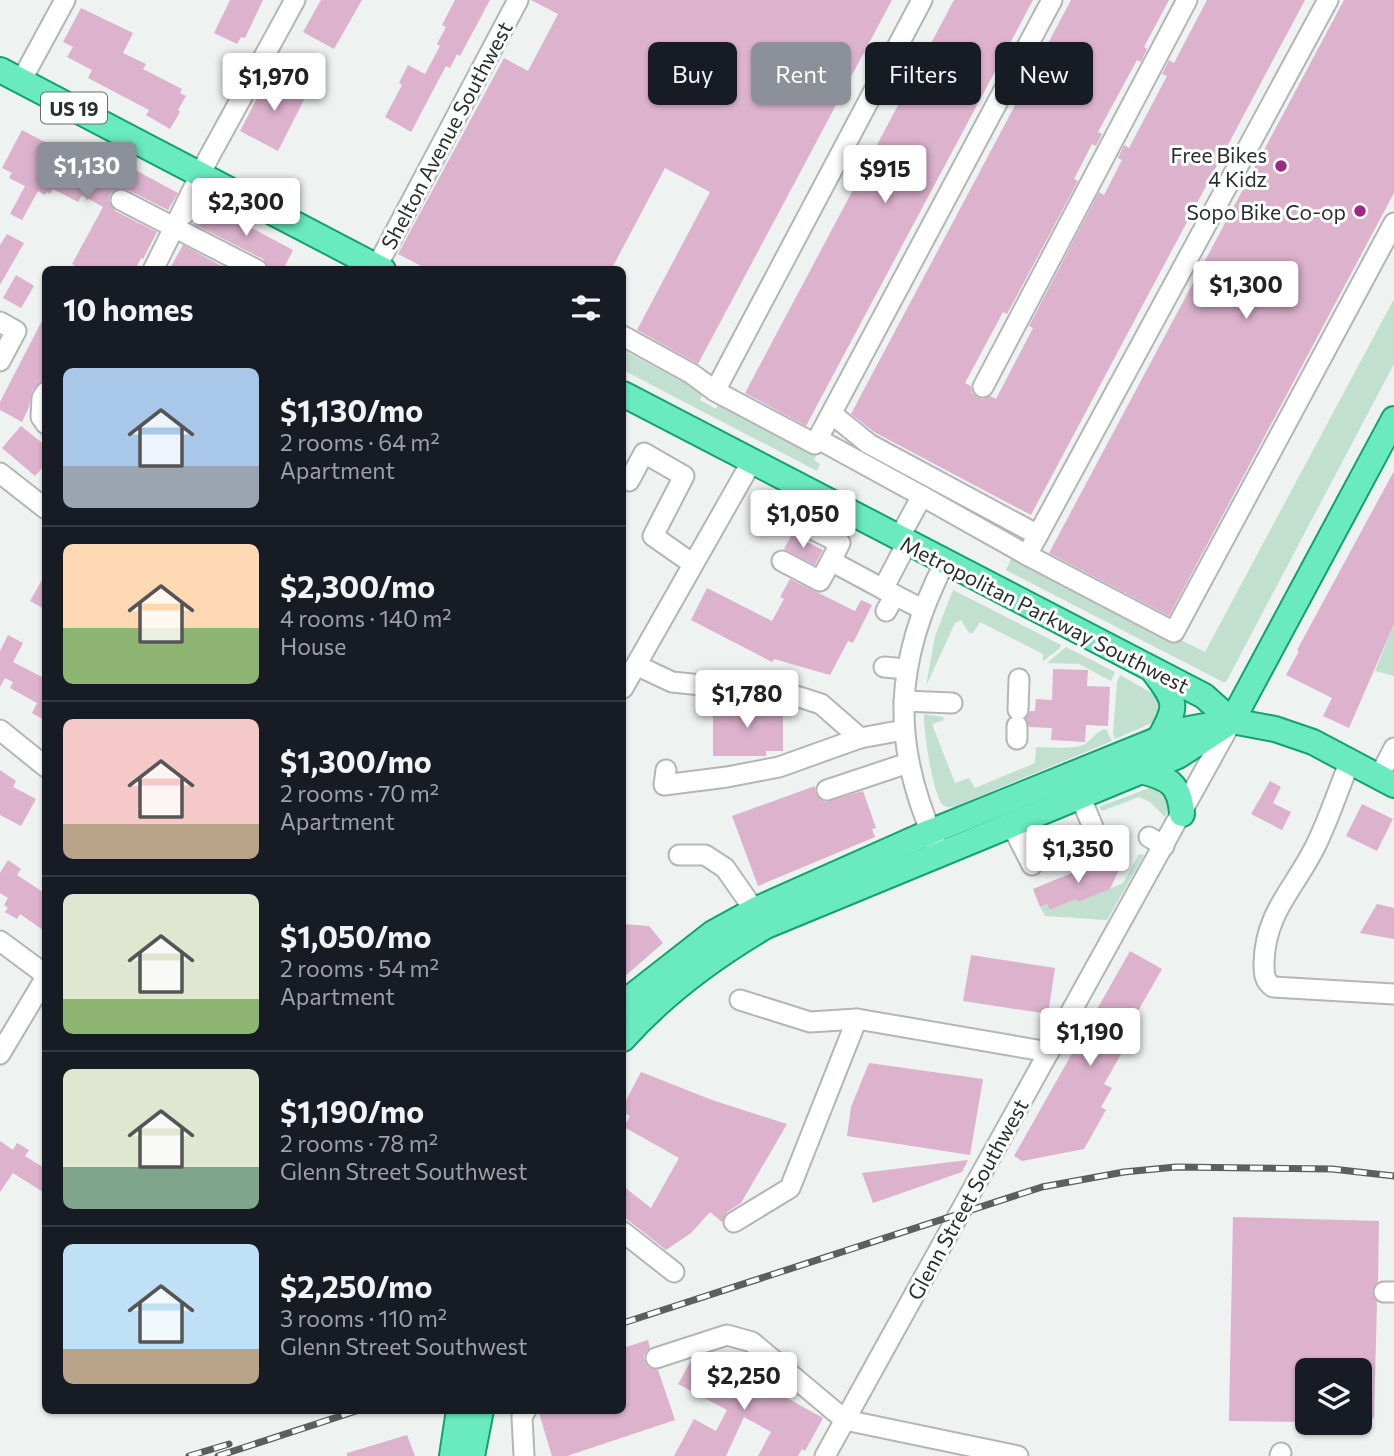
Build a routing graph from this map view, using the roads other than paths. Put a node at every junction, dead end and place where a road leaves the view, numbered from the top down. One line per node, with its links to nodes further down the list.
1 (65, 0): 8 (street)
2 (295, 0): 9 (street)
3 (518, 0): 17 (street, Shelton Avenue Southwest)
4 (922, 0): 22 (street)
5 (1052, 0): 25 (street)
6 (1187, 0): 21 (street)
7 (1328, 0): 35 (street)
8 (6, 74): 9 (main road, US 19)
9 (200, 174): 10 (main road, US 19); 13 (street)
10 (234, 191): 13 (street); 16 (main road, US 19)
11 (121, 200): 13 (street)
12 (1394, 223): 37 (street)
13 (176, 224): 14 (street); 15 (street)
14 (155, 266)
15 (250, 266)
16 (374, 266)
17 (379, 266)
18 (8, 326): 20 (street)
19 (626, 338): 22 (street)
20 (0, 361)
21 (983, 387)
22 (715, 390): 28 (street)
23 (626, 396): 29 (main road, Metropolitan Parkway Southwest)
24 (42, 398): 26 (street)
25 (832, 414): 28 (street); 35 (street)
26 (42, 418)
27 (1394, 419): 51 (main road)
28 (818, 439): 32 (street)
29 (752, 461): 34 (main road, Metropolitan Parkway Southwest); 41 (street)
30 (0, 473): 33 (street)
31 (629, 481): 41 (street)
32 (922, 496): 36 (street); 37 (street)
33 (42, 501)
34 (796, 506): 36 (main road, Metropolitan Parkway Southwest); 39 (street)
35 (1038, 535): 37 (street)
36 (903, 540): 40 (main road, Metropolitan Parkway Southwest); 42 (street)
37 (1027, 555)
38 (782, 561): 39 (street)
39 (831, 561): 42 (street)
40 (944, 562): 43 (street); 46 (main road, Metropolitan Parkway Southwest)
41 (693, 564): 47 (street)
42 (888, 598): 43 (street)
43 (922, 609): 45 (street)
44 (884, 667): 45 (street)
45 (906, 669): 49 (street)
46 (1152, 669): 51 (main road, Metropolitan Parkway Southwest); 56 (main road)
47 (628, 675): 55 (street)
48 (1018, 679): 52 (street)
49 (904, 701): 50 (street); 54 (street)
50 (952, 703)
51 (1233, 721): 56 (main road); 58 (main road, Metropolitan Parkway Southwest); 62 (main road); 66 (street, Glenn Street Southwest)
52 (1017, 725)
53 (0, 730): 59 (street)
54 (904, 730): 55 (street); 60 (street)
55 (860, 738): 61 (street)
56 (1159, 739): 69 (main road)
57 (1394, 748): 63 (street)
58 (1350, 761): 63 (main road, Metropolitan Parkway Southwest); 76 (street)
59 (42, 763)
60 (908, 763): 64 (street); 69 (street)
61 (666, 771)
62 (1142, 771): 65 (main road); 66 (main road)
63 (1387, 781)
64 (827, 790)
65 (1080, 796): 67 (main road); 68 (street)
66 (1182, 814): 81 (street, Glenn Street Southwest)
67 (1011, 824): 69 (main road); 71 (street)
68 (1098, 839)
69 (935, 843): 72 (main road)
70 (679, 855): 72 (street)
71 (1032, 865)
72 (761, 918): 78 (main road); 80 (main road)
73 (0, 941): 74 (street)
74 (42, 973)
75 (42, 983): 82 (street)
76 (1394, 994)
77 (740, 1000): 79 (street)
78 (626, 1003)
79 (857, 1018): 81 (street); 83 (street)
80 (626, 1036)
81 (1049, 1052): 90 (street, Glenn Street Southwest)
82 (0, 1054)
83 (734, 1222)
84 (626, 1234): 85 (street)
85 (674, 1272)
86 (656, 1358): 90 (street)
87 (458, 1414): 91 (main road)
88 (480, 1414): 92 (main road)
89 (524, 1414): 93 (street)
90 (845, 1420): 94 (street, Glenn Street Southwest); 95 (street)
91 (452, 1456)
92 (472, 1456)
93 (524, 1456)
94 (825, 1456)
95 (1018, 1456)

